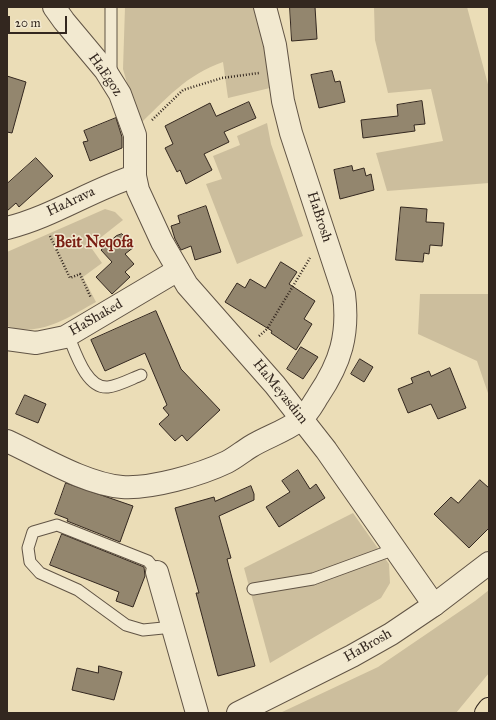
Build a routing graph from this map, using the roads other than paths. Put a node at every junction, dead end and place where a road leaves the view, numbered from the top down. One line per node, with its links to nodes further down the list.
1 (54, 7): 4 (street, HaEgoz)
2 (111, 7): 4 (lane)
3 (265, 7): 11 (street, HaBrosh)
4 (111, 79): 5 (street, HaEgoz)
5 (135, 176): 6 (street, HaArava); 7 (street, HaMeyasdim)
6 (7, 228)
7 (178, 270): 8 (street, HaShaked); 11 (street, HaMeyasdim)
8 (68, 335): 9 (street, HaShaked); 10 (lane)
9 (7, 339)
10 (141, 375)
11 (302, 419): 12 (street); 13 (street, HaMeyasdim)
12 (7, 441)
13 (395, 549): 16 (lane); 17 (street, HaMeyasdim)
14 (489, 563): 17 (street, HaBrosh)
15 (157, 572): 18 (street); 18 (lane)
16 (253, 589)
17 (434, 605): 21 (street, HaBrosh)
18 (173, 627): 20 (street)
19 (489, 709): 22 (highway)
20 (197, 713)
21 (238, 713)
22 (486, 713)

